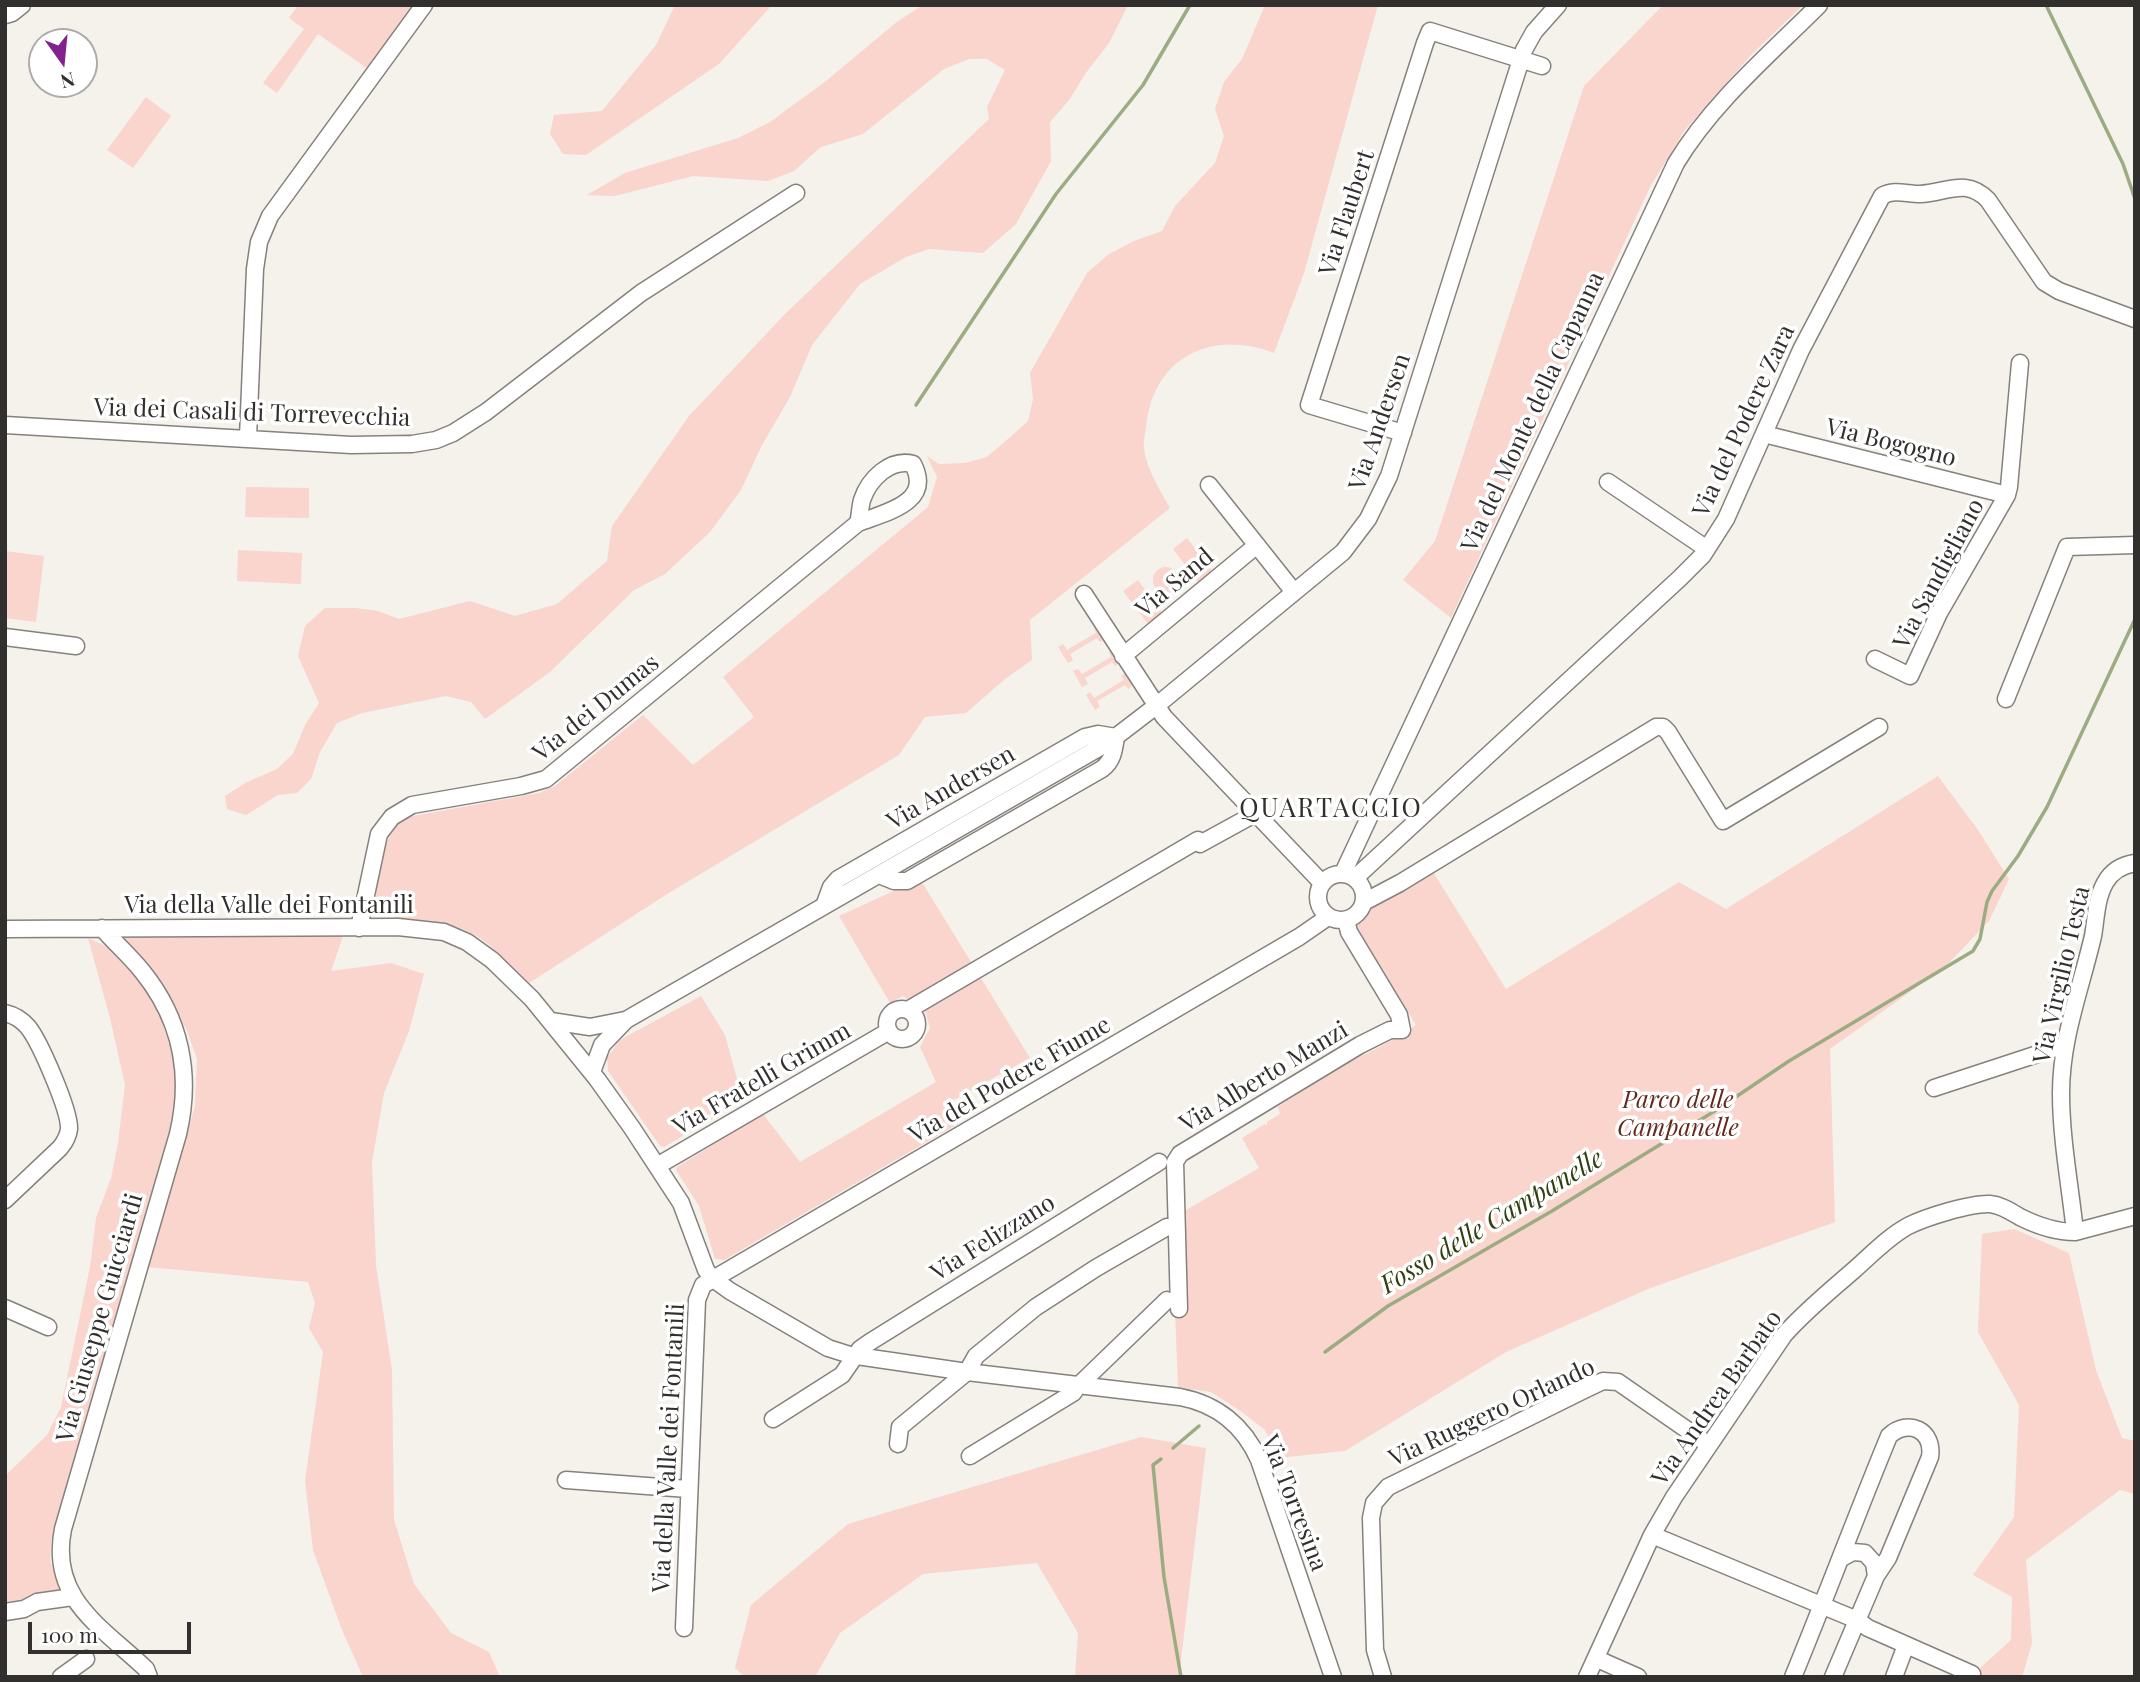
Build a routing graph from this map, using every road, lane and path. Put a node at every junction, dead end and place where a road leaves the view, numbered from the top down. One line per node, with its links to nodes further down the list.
1 (22, 5): 5 (street)
2 (424, 5): 14 (street)
3 (1558, 5): 6 (street, Via Andersen)
4 (1819, 5): 34 (street, Via del Monte della Capanna)
5 (5, 15)
6 (1521, 61): 7 (street); 12 (street, Via Andersen); 12 (street, Via Flaubert)
7 (1542, 66)
8 (796, 193): 14 (street, Via dei Casali di Torrevecchia)
9 (2135, 319): 13 (street, Via del Podere Zara)
10 (2020, 363): 17 (street)
11 (5, 425): 14 (street, Via dei Casali di Torrevecchia)
12 (1403, 433): 22 (street, Via Andersen)
13 (1764, 434): 17 (street, Via Bogogno); 21 (street, Via del Podere Zara)
14 (248, 437)
15 (1608, 482): 21 (street)
16 (1209, 485): 19 (street)
17 (2007, 495): 27 (street, Via Sandigliano)
18 (858, 523): 41 (street, Via dei Dumas)
19 (1256, 545): 22 (street); 26 (street, Via Sand)
20 (2135, 545): 28 (street)
21 (1707, 549): 34 (street, Via del Podere Zara)
22 (1294, 592): 29 (street, Via Andersen)
23 (1084, 594): 26 (street)
24 (5, 637): 25 (street)
25 (76, 646)
26 (1124, 656): 29 (street)
27 (1875, 659)
28 (2006, 699)
29 (1156, 706): 31 (street, Via Andersen); 35 (street)
30 (1879, 727): 36 (street)
31 (1116, 737): 37 (street, Via Andersen); 37 (street, Via Andersen)
32 (1251, 816): 45 (street)
33 (2135, 863): 50 (street, Via Virgilio Testa)
34 (1349, 876): 35 (street); 36 (street)
35 (1322, 883): 38 (street)
36 (1364, 902): 39 (street)
37 (824, 906): 47 (street, Via Andersen)
38 (1328, 917): 39 (street); 59 (street, Via del Podere Fiume)
39 (1346, 920): 64 (street, Via Alberto Manzi)
40 (102, 928): 42 (street, Via della Valle dei Fontanili); 43 (street, Via della Valle dei Fontanili); 44 (street, Via Giuseppe Guicciardi)
41 (359, 928): 43 (street, Via della Valle dei Fontanili); 48 (street, Via della Valle dei Fontanili)
42 (5, 929)
43 (131, 929): 44 (street)
44 (127, 953): 74 (street, Via Giuseppe Guicciardi)
45 (908, 1010): 49 (street, Via Fratelli Grimm); 49 (street, Via Fratelli Grimm)
46 (5, 1013): 55 (street)
47 (626, 1020): 48 (street, Via Andersen); 51 (street, Via Andersen)
48 (551, 1021): 51 (street, Via della Valle dei Fontanili)
49 (889, 1031): 54 (street, Via Fratelli Grimm)
50 (2065, 1045): 52 (street); 58 (street, Via Virgilio Testa)
51 (592, 1072): 54 (street, Via della Valle dei Fontanili)
52 (1934, 1088)
53 (1159, 1162): 62 (street, Via Felizzano)
54 (657, 1166): 59 (street, Via della Valle dei Fontanili)
55 (5, 1200)
56 (2135, 1216): 58 (street)
57 (1167, 1227): 63 (street)
58 (2075, 1231): 67 (street, Via Andrea Barbato)
59 (712, 1278): 62 (street, Via Torresina); 70 (street, Via della Valle dei Fontanili)
60 (5, 1308): 61 (street)
61 (48, 1326)
62 (855, 1357): 63 (street, Via Torresina); 65 (street, Via Felizzano)
63 (967, 1373): 64 (street, Via Torresina); 66 (street)
64 (1078, 1386): 68 (street); 85 (street, Via Torresina)
65 (773, 1419)
66 (898, 1444)
67 (1709, 1444): 71 (street, Via Andrea Barbato); 86 (street, Via Ruggero Orlando)
68 (970, 1456)
69 (566, 1480): 70 (street)
70 (688, 1489): 78 (street, Via della Valle dei Fontanili)
71 (1652, 1535): 75 (street); 87 (street, Via Andrea Barbato)
72 (1840, 1559): 73 (street); 73 (street); 75 (street)
73 (1876, 1576): 77 (street)
74 (73, 1597): 76 (street); 84 (street, Via Giuseppe Guicciardi)
75 (1822, 1605): 77 (street); 89 (street)
76 (5, 1612)
77 (1857, 1620): 79 (street); 90 (street)
78 (684, 1628)
79 (1906, 1645): 82 (street); 91 (street)
80 (86, 1659): 83 (street)
81 (1604, 1662): 88 (street)
82 (1972, 1674)
83 (61, 1677)
84 (149, 1677)
85 (1333, 1677)
86 (1383, 1677)
87 (1587, 1677)
88 (1638, 1677)
89 (1793, 1677)
90 (1833, 1677)
91 (1894, 1677)

